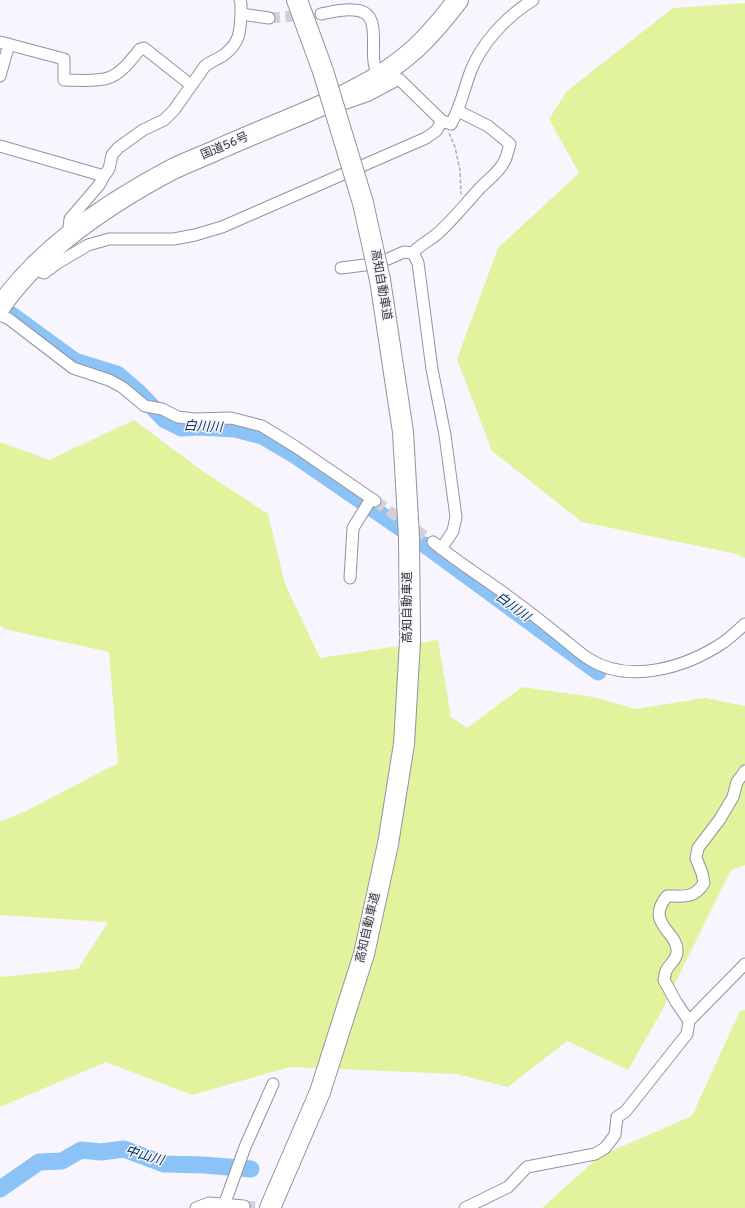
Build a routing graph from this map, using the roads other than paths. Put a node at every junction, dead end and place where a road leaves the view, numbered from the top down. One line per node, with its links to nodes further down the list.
1 (240, 0): 6 (street)
2 (297, 0): 32 (highway, 高知自動車道, bridge)
3 (458, 0): 10 (highway, 国道56号)
4 (533, 0): 14 (street)
5 (334, 6): 7 (street); 10 (street)
6 (241, 14): 8 (street); 12 (street)
7 (321, 14)
8 (269, 18)
9 (4, 43): 11 (street); 12 (street)
10 (379, 75): 13 (highway, 国道56号)
11 (0, 76)
12 (191, 85): 17 (street)
13 (311, 110): 15 (street); 18 (highway, 国道56号)
14 (458, 112): 15 (street); 19 (street)
15 (446, 122): 20 (street)
16 (0, 146): 17 (street)
17 (104, 176): 18 (street)
18 (68, 236): 20 (highway, 国道56号)
19 (413, 253): 21 (street); 24 (street)
20 (33, 268): 22 (highway, 国道56号)
21 (341, 268)
22 (2, 304): 23 (street)
23 (350, 578)
24 (745, 624)
25 (745, 771): 27 (street)
26 (745, 964): 27 (street)
27 (689, 1021): 33 (street)
28 (273, 1084): 29 (street)
29 (224, 1206): 30 (street); 31 (street)
30 (244, 1206)
31 (196, 1208)
32 (270, 1208)
33 (465, 1208)

